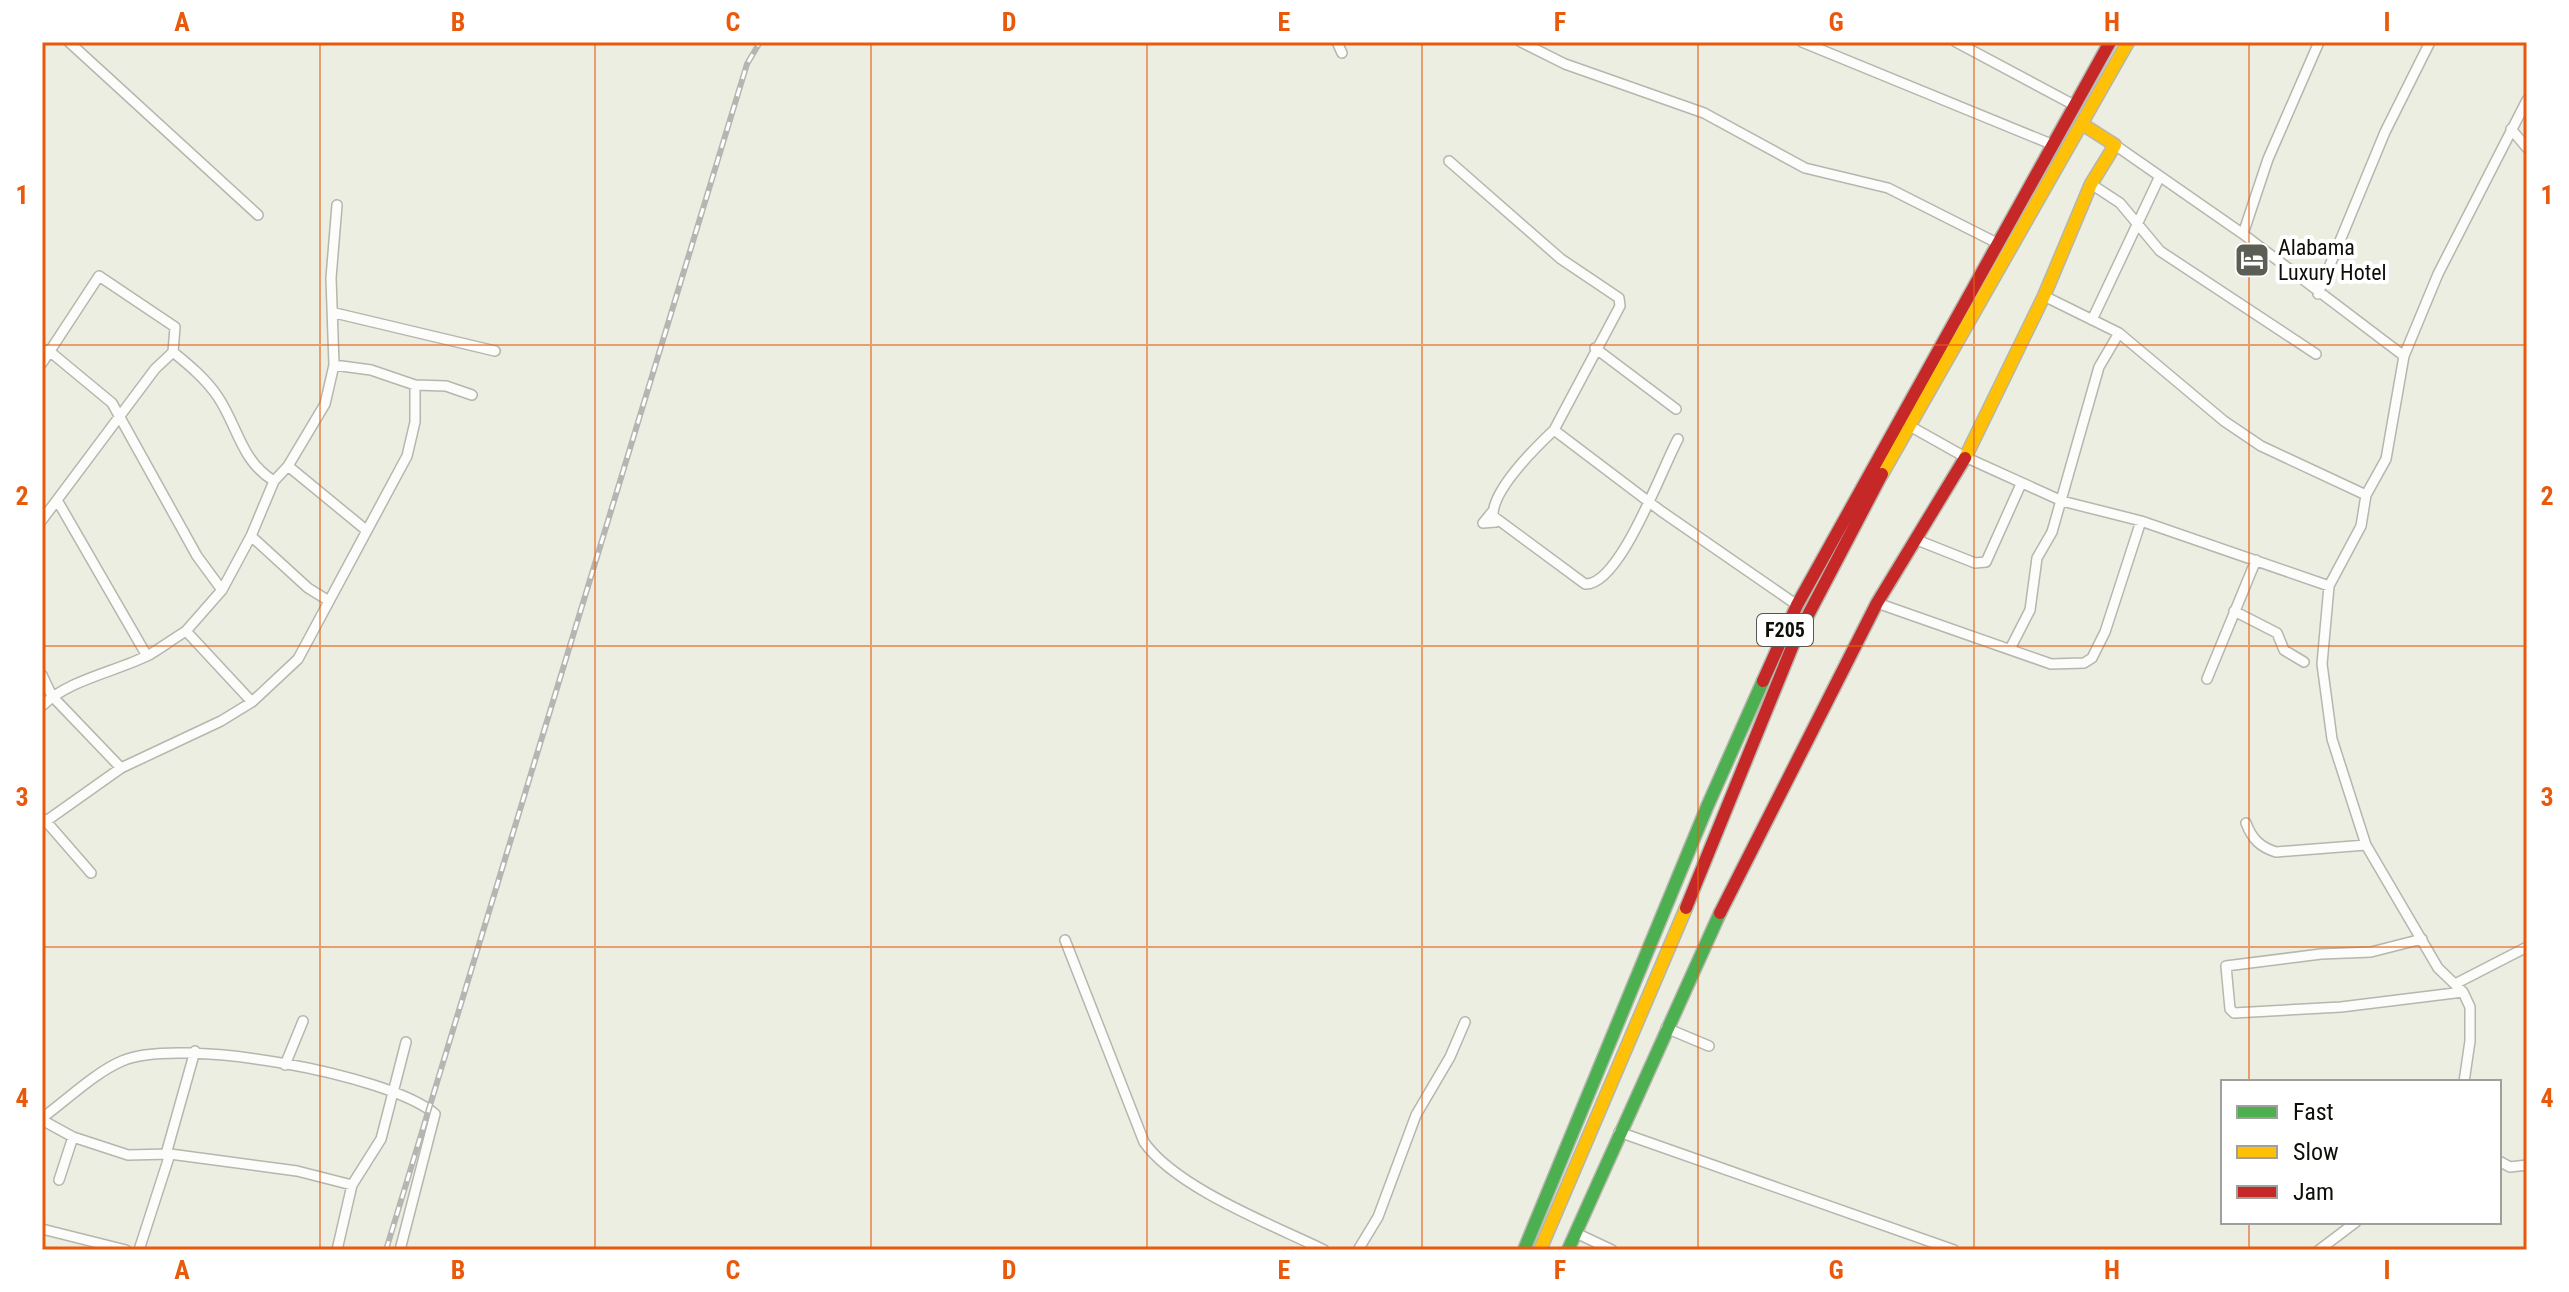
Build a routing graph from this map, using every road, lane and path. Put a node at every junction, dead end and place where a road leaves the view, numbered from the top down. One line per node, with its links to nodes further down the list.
1 (69, 42): 22 (street)
2 (1337, 42): 10 (street)
3 (1521, 42): 25 (street)
4 (1802, 42): 15 (street)
5 (1956, 42): 12 (street)
6 (2110, 42): 12 (main road, F205)
7 (2128, 42): 13 (main road, F205)
8 (2319, 42): 24 (street)
9 (2430, 42): 26 (street)
10 (1342, 53)
11 (2527, 100): 14 (street)
12 (2074, 105): 15 (main road, F205)
13 (2082, 124): 16 (main road); 43 (main road, F205)
14 (2511, 129): 17 (street); 36 (street)
15 (2051, 144): 25 (main road, F205)
16 (2115, 145): 20 (main road); 24 (street)
17 (2527, 148)
18 (1449, 161): 31 (street)
19 (2159, 178): 23 (street)
20 (2091, 184): 23 (street); 27 (main road)
21 (337, 205): 28 (street)
22 (258, 215)
23 (2137, 222): 29 (street); 35 (street)
24 (2243, 234): 26 (street)
25 (1999, 244): 64 (main road, F205)
26 (2318, 294): 36 (street)
27 (2044, 296): 29 (street); 46 (main road)
28 (335, 313): 33 (street); 38 (street)
29 (2092, 320): 30 (street)
30 (2119, 333): 50 (street); 52 (street)
31 (1595, 348): 41 (street); 44 (street)
32 (48, 350): 34 (street); 37 (street); 42 (street)
33 (495, 351)
34 (173, 352): 42 (street); 48 (street)
35 (2316, 354)
36 (2404, 356): 50 (street)
37 (42, 363)
38 (334, 365): 39 (street); 47 (street)
39 (415, 385): 40 (street); 56 (street)
40 (472, 395)
41 (1676, 409)
42 (121, 416): 51 (street); 61 (street)
43 (1908, 425): 46 (street); 77 (main road, F205)
44 (1554, 430): 53 (street); 53 (street)
45 (1678, 439): 53 (street)
46 (1965, 457): 49 (street); 58 (main road)
47 (288, 466): 48 (street); 56 (street)
48 (274, 481): 57 (street)
49 (2021, 484): 52 (street); 58 (street)
50 (2366, 495): 60 (street)
51 (57, 500): 54 (street); 68 (street)
52 (2062, 501): 55 (street); 67 (street)
53 (1649, 503): 64 (street)
54 (42, 520)
55 (2141, 521): 59 (street); 67 (street)
56 (366, 530): 62 (street)
57 (251, 536): 61 (street); 62 (street)
58 (1917, 540): 63 (main road)
59 (2256, 560): 60 (street); 65 (street)
60 (2329, 586): 80 (street)
61 (222, 590): 66 (street)
62 (329, 601): 73 (street)
63 (1877, 603): 67 (street); 89 (main road)
64 (1797, 605): 76 (main road, F205)
65 (2234, 611): 69 (street); 71 (street)
66 (186, 631): 68 (street); 73 (street)
67 (2010, 649)
68 (147, 656): 72 (street)
69 (2304, 662)
70 (42, 675): 72 (street)
71 (2207, 679)
72 (52, 696): 74 (street); 75 (street)
73 (252, 702): 75 (street)
74 (42, 706)
75 (121, 768): 78 (street)
76 (1707, 807): 77 (main road); 113 (main road, F205)
77 (1723, 816): 114 (main road, F205)
78 (43, 820): 81 (street)
79 (2246, 823): 80 (street)
80 (2366, 845): 82 (street)
81 (91, 873)
82 (2422, 939): 85 (street); 86 (street)
83 (1065, 940): 111 (street)
84 (2527, 947): 85 (street)
85 (2455, 984): 86 (street)
86 (2463, 992): 94 (street)
87 (303, 1021): 93 (street)
88 (1465, 1022): 112 (street)
89 (1666, 1028): 91 (street); 97 (main road)
90 (406, 1042): 95 (street)
91 (1709, 1046)
92 (195, 1051): 93 (street); 96 (street); 99 (street)
93 (285, 1065): 95 (street)
94 (2464, 1080)
95 (392, 1091): 103 (street); 110 (street)
96 (42, 1119): 98 (street)
97 (1619, 1132): 106 (main road); 117 (street)
98 (73, 1137): 99 (street); 102 (street)
99 (168, 1154): 103 (street); 108 (street)
100 (2501, 1162): 101 (street)
101 (2527, 1165)
102 (59, 1180)
103 (352, 1185): 109 (street)
104 (2353, 1224): 118 (street)
105 (42, 1229): 107 (street)
106 (1576, 1233): 115 (main road); 116 (street)
107 (126, 1250)
108 (139, 1250)
109 (337, 1250)
110 (400, 1250)
111 (1324, 1250)
112 (1358, 1250)
113 (1524, 1250)
114 (1540, 1250)
115 (1568, 1250)
116 (1612, 1250)
117 (1954, 1250)
118 (2319, 1250)

